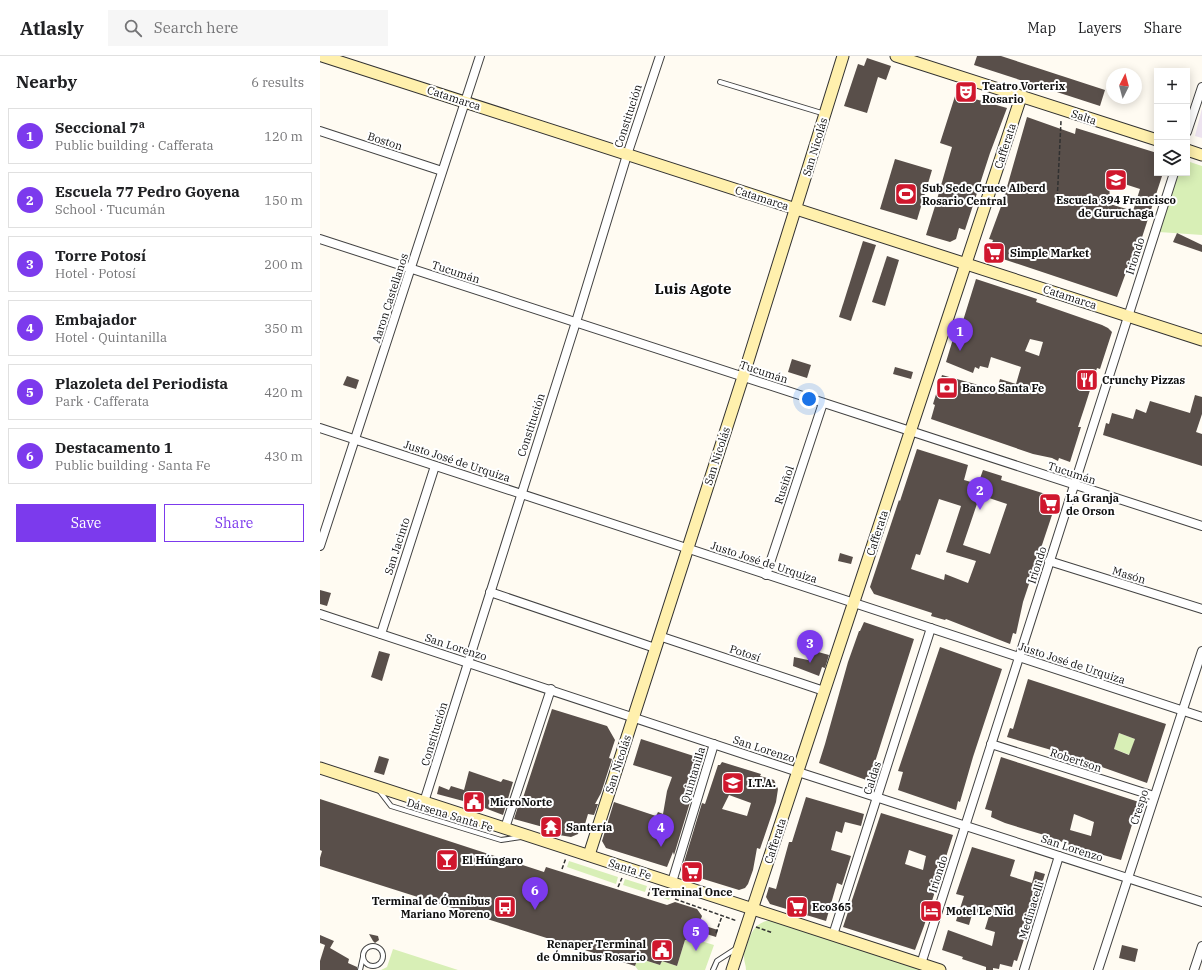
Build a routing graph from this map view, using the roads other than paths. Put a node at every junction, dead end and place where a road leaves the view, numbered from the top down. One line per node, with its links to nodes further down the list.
1 (322, 56): 9 (main road, Catamarca)
2 (480, 56): 9 (street, Aaron Castellanos)
3 (660, 56): 15 (street, Constitución)
4 (843, 56): 10 (main road, San Nicolás)
5 (896, 56): 8 (main road, Salta)
6 (720, 82): 10 (lane)
7 (1202, 87): 11 (street)
8 (1021, 97): 13 (main road, Salta); 21 (main road, Cafferata)
9 (465, 101): 15 (main road, Catamarca); 17 (street, Aaron Castellanos)
10 (825, 114): 19 (main road, San Nicolás)
11 (1190, 123)
12 (320, 131): 17 (street, Boston)
13 (1154, 139)
14 (1190, 151): 16 (main road)
15 (627, 154): 19 (main road, Catamarca); 24 (street, Constitución)
16 (1202, 155)
17 (442, 171): 22 (street, Aaron Castellanos)
18 (1173, 176): 23 (street, Iriondo)
19 (795, 209): 21 (main road, Catamarca); 26 (main road, San Nicolás)
20 (320, 239): 22 (street, Tucumán)
21 (966, 264): 23 (main road, Catamarca); 29 (main road, Cafferata)
22 (411, 268): 24 (street, Tucumán); 30 (street, Aaron Castellanos)
23 (1128, 316): 25 (main road, Catamarca); 32 (street, Iriondo)
24 (576, 322): 26 (street, Tucumán); 33 (street, Constitución)
25 (1202, 340)
26 (743, 377): 27 (street, Tucumán); 36 (main road, San Nicolás)
27 (823, 403): 29 (street, Tucumán); 38 (street, Rusiñol)
28 (320, 428): 30 (street, Justo José de Urquiza)
29 (911, 431): 32 (street, Tucumán); 40 (main road, Cafferata)
30 (355, 440): 31 (street, Justo José de Urquiza); 35 (street, Aaron Castellanos)
31 (435, 466): 33 (street, Justo José de Urquiza); 44 (street, San Jacinto)
32 (1074, 485): 34 (street, Tucumán); 37 (street, Iriondo)
33 (521, 494): 36 (street, Justo José de Urquiza); 39 (street, Constitución)
34 (1202, 526)
35 (320, 546)
36 (687, 548): 38 (street, Justo José de Urquiza); 45 (main road, San Nicolás)
37 (1049, 561): 41 (street, Masón); 48 (street, Iriondo)
38 (766, 574): 40 (street, Justo José de Urquiza)
39 (490, 592): 46 (street); 49 (street, Constitución)
40 (854, 603): 43 (street, Justo José de Urquiza); 51 (main road, Cafferata)
41 (1202, 609)
42 (320, 614): 44 (street, San Lorenzo)
43 (931, 628): 48 (street, Justo José de Urquiza); 61 (street, Caldas)
44 (381, 634): 49 (street, San Lorenzo)
45 (659, 636): 46 (main road, San Nicolás); 51 (street, Potosí)
46 (655, 648): 53 (main road, San Nicolás)
47 (1202, 651): 52 (street, Crespo)
48 (1019, 657): 52 (street, Justo José de Urquiza); 56 (street, Iriondo)
49 (468, 662): 50 (street, San Lorenzo); 62 (street, Constitución)
50 (551, 689): 53 (street, San Lorenzo); 64 (street)
51 (824, 691): 58 (main road, Cafferata)
52 (1182, 711): 54 (street, Justo José de Urquiza); 60 (street, Crespo)
53 (633, 716): 55 (street, San Lorenzo); 66 (main road, San Nicolás)
54 (1202, 717)
55 (714, 744): 58 (street, San Lorenzo); 69 (street, Quintanilla)
56 (991, 744): 60 (street, Robertson); 63 (street, Iriondo)
57 (320, 768): 59 (main road, Santa Fe)
58 (798, 772): 61 (street, San Lorenzo); 71 (main road, Cafferata)
59 (375, 786): 62 (main road, Santa Fe); 65 (lane, Dársena Santa Fe)
60 (1154, 796): 68 (street, Crespo)
61 (877, 797): 63 (street, San Lorenzo); 72 (street, Caldas)
62 (424, 802): 64 (main road, Santa Fe)
63 (965, 825): 67 (street, San Lorenzo); 76 (street, Iriondo)
64 (505, 828): 65 (main road, Santa Fe)
65 (529, 836): 66 (main road, Santa Fe)
66 (589, 855): 69 (main road, Santa Fe)
67 (1060, 856): 68 (street, San Lorenzo); 82 (street, Medinacelli)
68 (1128, 878): 70 (street, San Lorenzo); 83 (street, Crespo)
69 (672, 882): 71 (main road, Santa Fe)
70 (1202, 902)
71 (752, 909): 72 (main road, Santa Fe); 73 (main road, Cafferata)
72 (833, 935): 76 (main road, Santa Fe)
73 (740, 945): 79 (lane); 80 (main road, Cafferata)
74 (1202, 946): 84 (street)
75 (363, 954): 77 (lane); 77 (lane); 78 (lane)
76 (920, 964): 81 (main road, Santa Fe)
77 (373, 968)
78 (360, 970)
79 (713, 970)
80 (732, 970)
81 (940, 970)
82 (1024, 970)
83 (1098, 970)
84 (1194, 970)

